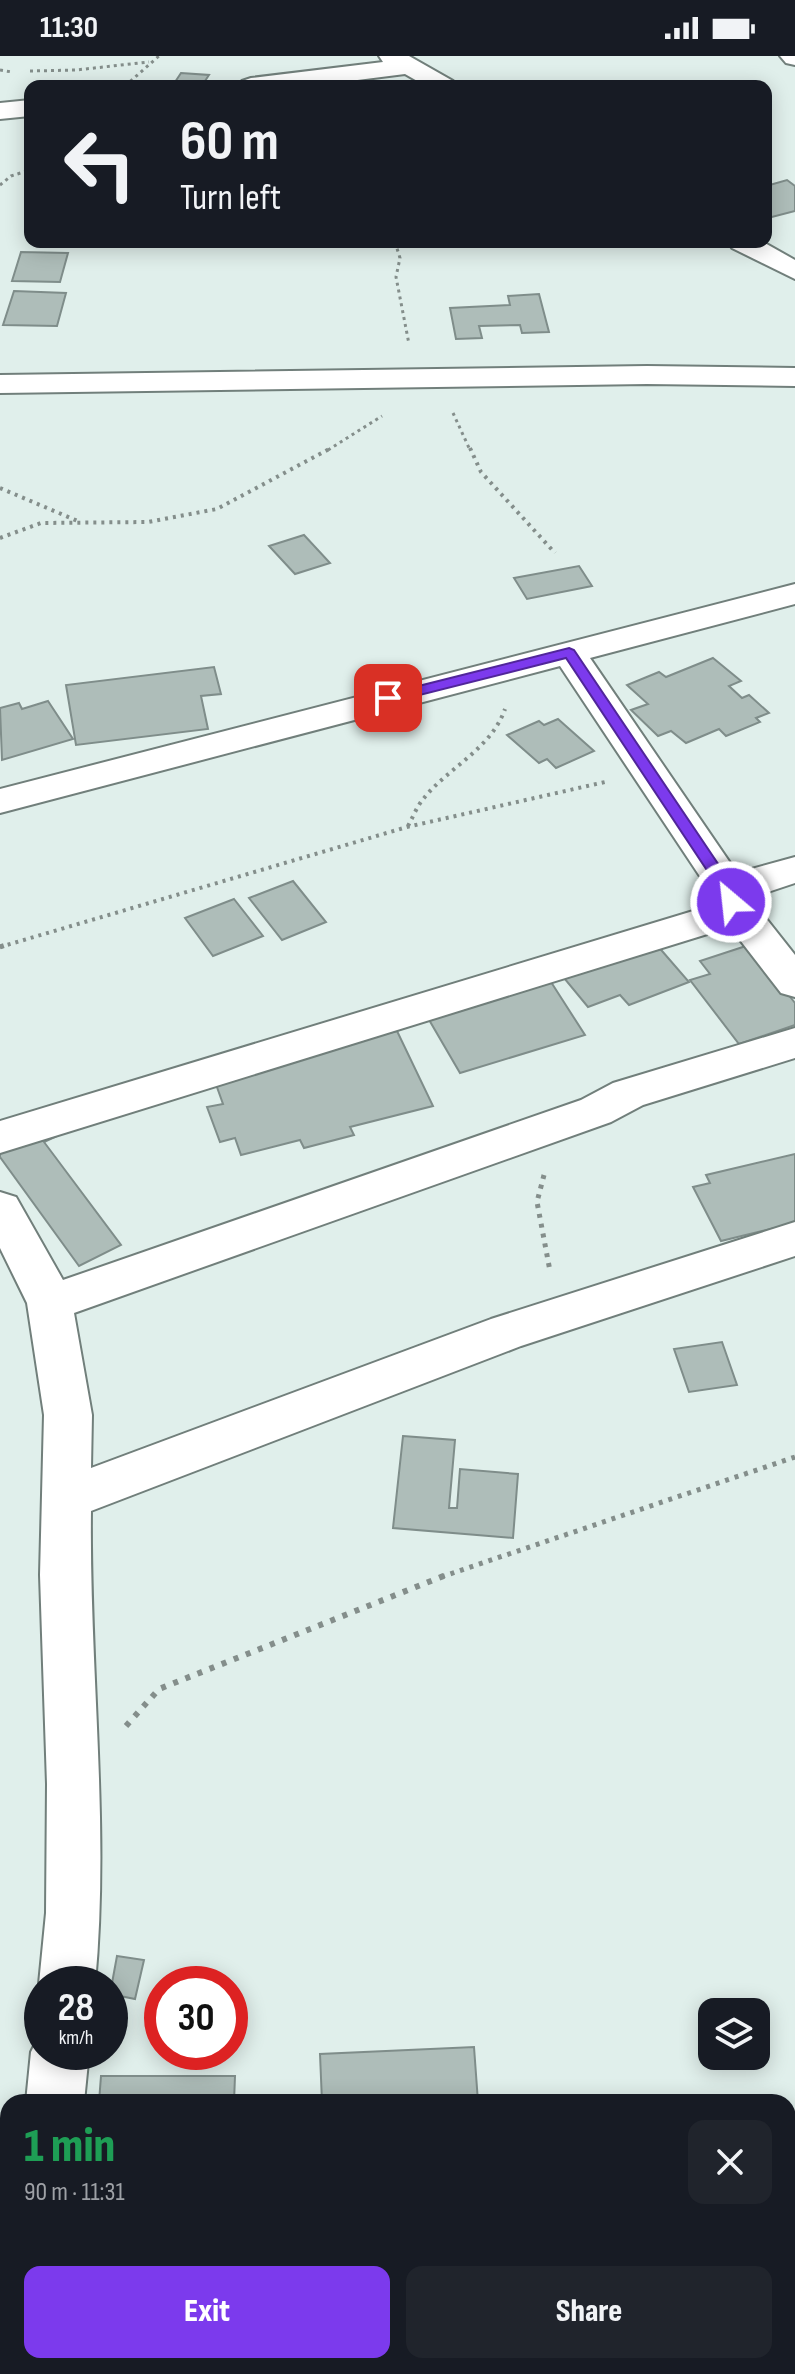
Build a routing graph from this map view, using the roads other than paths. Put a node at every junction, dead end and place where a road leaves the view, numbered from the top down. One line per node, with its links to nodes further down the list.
1 (400, 61): 2 (street); 3 (street)
2 (287, 80)
3 (433, 80)
4 (24, 109): 5 (street)
5 (0, 111)
6 (753, 248): 7 (street)
7 (795, 271)
8 (795, 377): 9 (street)
9 (0, 384)
10 (795, 594): 11 (street)
11 (569, 653): 12 (street); 14 (street)
12 (0, 801)
13 (795, 870): 14 (street)
14 (734, 902): 15 (street); 17 (street)
15 (795, 983)
16 (795, 1043): 20 (street)
17 (0, 1137)
18 (0, 1209): 20 (street)
19 (795, 1239): 21 (street)
20 (50, 1303): 21 (street)
21 (69, 1498): 22 (street)
22 (69, 1966)
23 (58, 2070): 24 (street)
24 (56, 2094)

